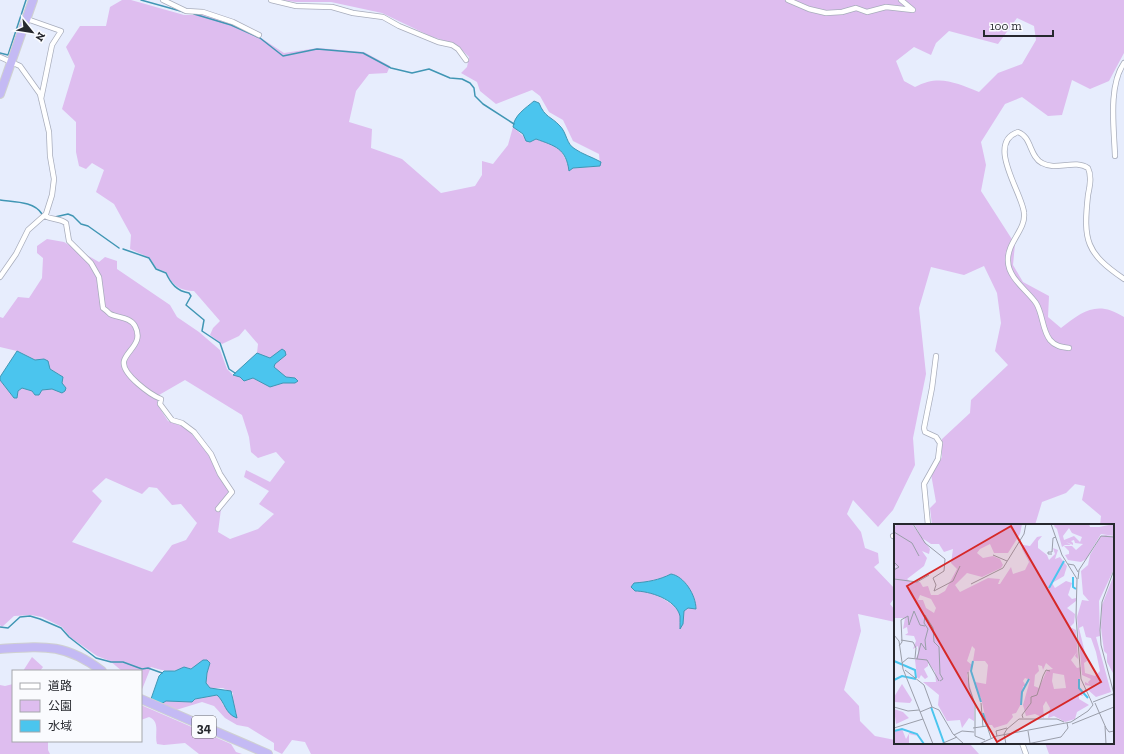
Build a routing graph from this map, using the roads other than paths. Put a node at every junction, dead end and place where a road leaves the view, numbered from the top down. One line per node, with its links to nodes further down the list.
1 (33, 0): 6 (highway)
2 (163, 0): 7 (street)
3 (271, 0): 9 (street)
4 (788, 0): 5 (street)
5 (901, 0)
6 (27, 19): 10 (highway); 13 (street)
7 (259, 35)
8 (0, 57): 10 (street)
9 (466, 60)
10 (12, 61): 12 (highway); 13 (street)
11 (1124, 63): 14 (street)
12 (0, 94)
13 (41, 99): 15 (street)
14 (1115, 156)
15 (45, 216): 16 (street); 20 (street)
16 (0, 277)
17 (1124, 279): 18 (street)
18 (1069, 348)
19 (936, 356): 21 (street)
20 (218, 509)
21 (928, 524)
22 (0, 649): 23 (highway)
23 (100, 670)
24 (142, 700): 26 (highway, 34)
25 (1022, 744): 27 (street)
26 (268, 754)
27 (1026, 754)

